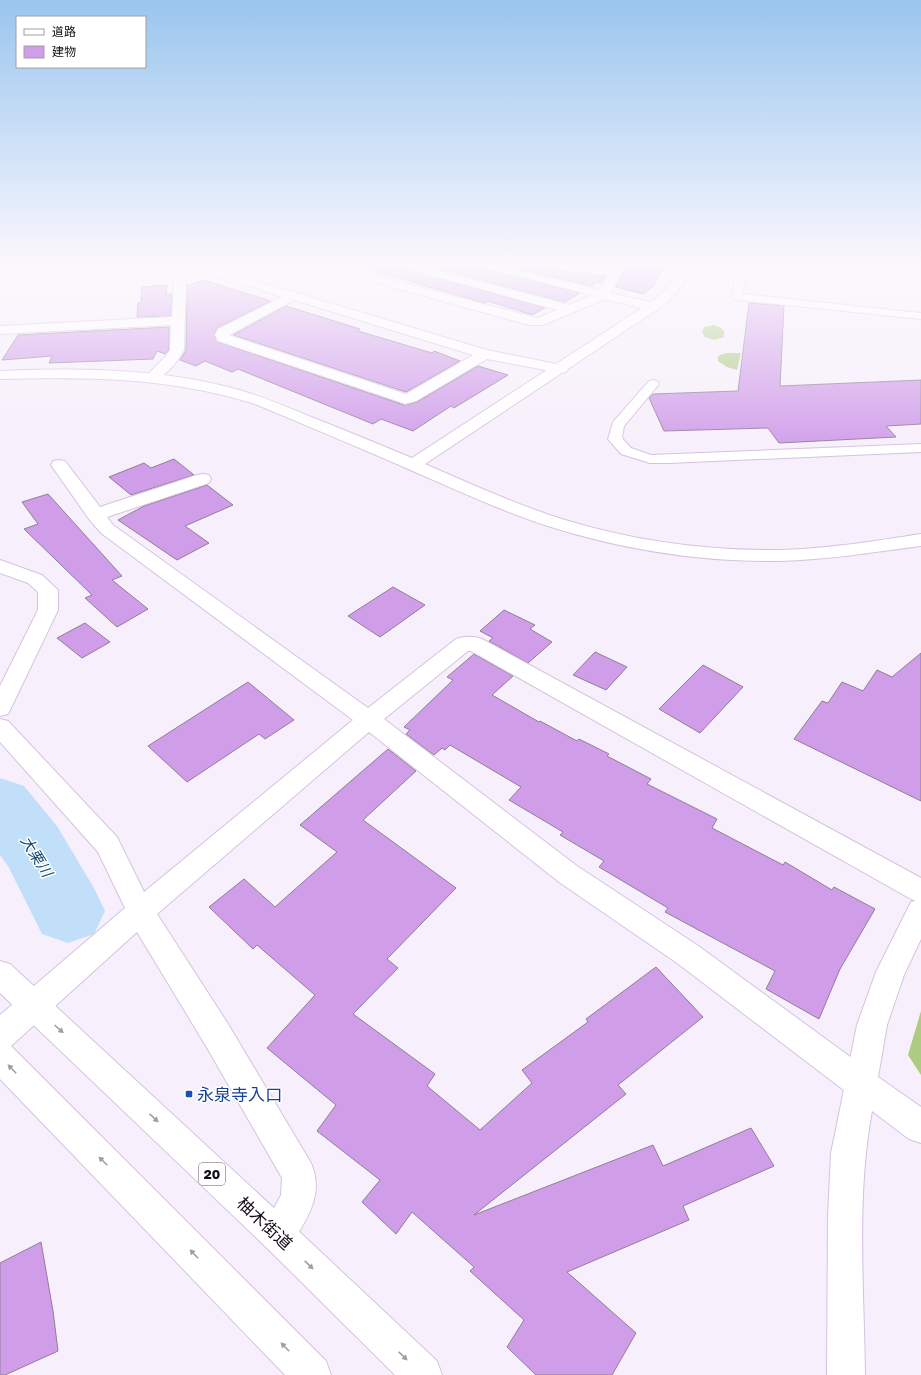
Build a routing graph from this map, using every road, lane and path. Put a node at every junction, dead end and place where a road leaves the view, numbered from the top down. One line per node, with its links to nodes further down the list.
1 (56, 327): 6 (street)
2 (178, 327): 10 (street)
3 (233, 327): 7 (street)
4 (396, 327): 7 (street)
5 (623, 327): 8 (street)
6 (0, 330)
7 (485, 354): 8 (street)
8 (561, 369): 13 (street)
9 (0, 375): 10 (street)
10 (152, 376): 13 (street)
11 (653, 384): 12 (lane)
12 (921, 448)
13 (413, 465): 17 (street)
14 (59, 466): 16 (street)
15 (203, 479): 16 (street)
16 (95, 515): 20 (street)
17 (921, 540)
18 (0, 566): 19 (street)
19 (0, 708)
20 (368, 719): 22 (street); 24 (street); 29 (street)
21 (0, 727): 24 (street)
22 (921, 891)
23 (921, 911): 29 (street)
24 (136, 916): 26 (street); 31 (street)
25 (0, 974): 26 (street, 柚木街道 / 20)
26 (33, 1006): 27 (street); 31 (street, 柚木街道 / 20, one-way to 31)
27 (0, 1035)
28 (0, 1056): 32 (street, one-way to 28)
29 (860, 1083): 30 (street); 34 (street)
30 (921, 1127)
31 (278, 1235): 33 (street, 柚木街道 / 20, one-way to 33)
32 (312, 1375)
33 (423, 1375)
34 (846, 1375)

